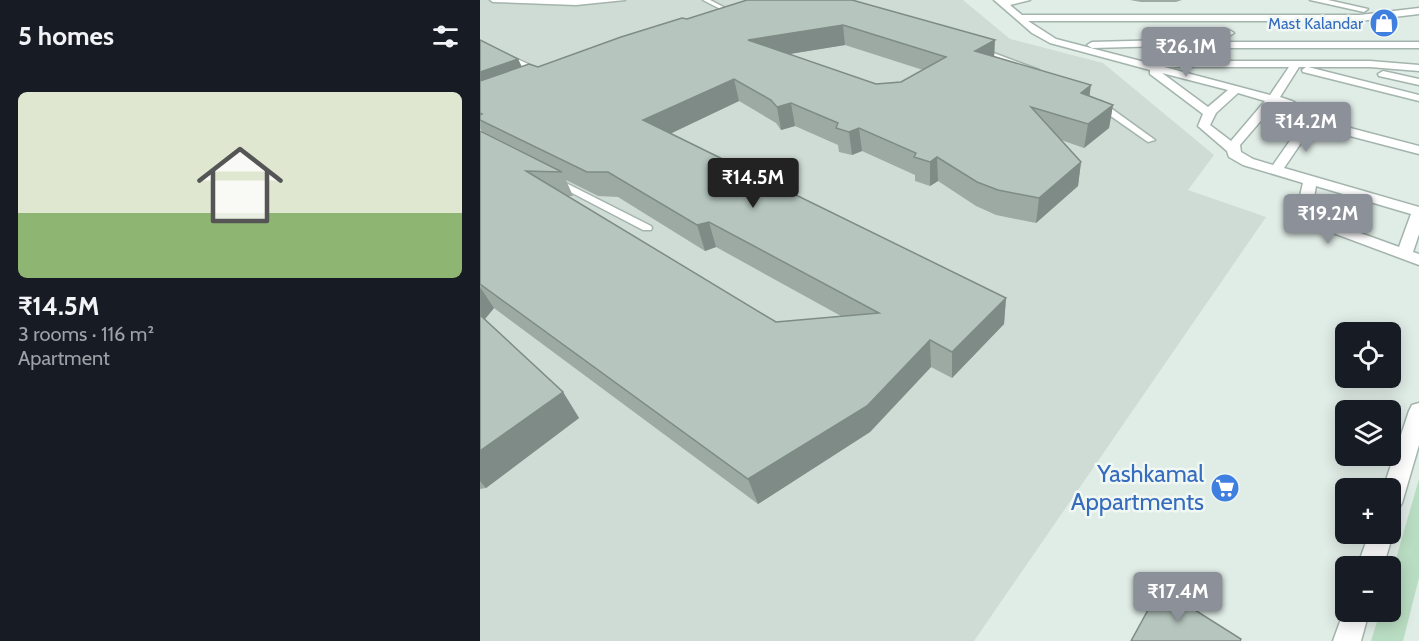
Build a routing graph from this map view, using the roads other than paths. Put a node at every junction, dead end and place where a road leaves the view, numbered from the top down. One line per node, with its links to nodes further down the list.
1 (493, 0): 2 (lane)
2 (622, 0)
3 (706, 0): 9 (lane)
4 (1026, 0): 6 (street)
5 (1314, 0): 10 (street)
6 (1000, 2): 12 (street)
7 (741, 9): 9 (lane)
8 (1419, 11): 10 (street)
9 (732, 13): 11 (lane)
10 (1390, 14): 14 (street); 15 (street)
11 (723, 16)
12 (1021, 18): 13 (street); 21 (street)
13 (1185, 18): 14 (street); 17 (street)
14 (1360, 18): 16 (street)
15 (1419, 20)
16 (1371, 29)
17 (1197, 33): 18 (street); 19 (street)
18 (1243, 33)
19 (1207, 43): 21 (street); 22 (street); 26 (street)
20 (480, 44): 31 (lane)
21 (1066, 45): 25 (street)
22 (1419, 45)
23 (976, 48): 30 (lane)
24 (1337, 63): 28 (street); 29 (street); 32 (street)
25 (1142, 64): 26 (street); 33 (street); 37 (street)
26 (1223, 64): 27 (street); 33 (street)
27 (1260, 64): 28 (street); 34 (street)
28 (1288, 65): 34 (street); 35 (street)
29 (1419, 68)
30 (1042, 72)
31 (550, 77)
32 (1419, 82)
33 (1238, 90): 34 (street); 37 (street)
34 (1276, 94): 38 (street); 40 (street)
35 (1419, 98)
36 (1094, 101): 39 (lane)
37 (1210, 114): 40 (street)
38 (1312, 118): 41 (street); 42 (street)
39 (1151, 140)
40 (1233, 149): 42 (street)
41 (1419, 150)
42 (1275, 170): 44 (street)
43 (543, 174): 46 (lane)
44 (1311, 180): 45 (street); 47 (street)
45 (1419, 212): 47 (street)
46 (647, 228)
47 (1412, 257)
48 (1419, 411): 49 (street)
49 (1398, 478)
50 (1353, 622): 51 (street)
51 (1347, 641)

